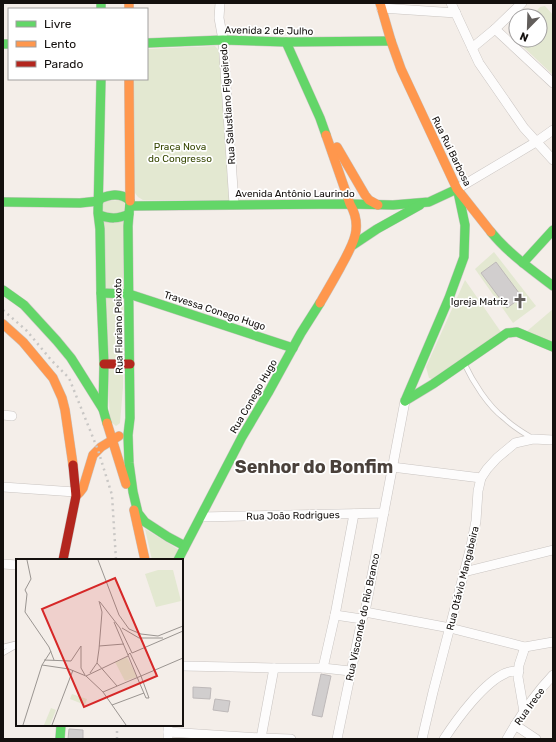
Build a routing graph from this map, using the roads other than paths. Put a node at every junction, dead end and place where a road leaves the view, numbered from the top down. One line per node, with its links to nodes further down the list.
1 (220, 3): 7 (street, Rua Salustiano Figueiredo)
2 (451, 3): 5 (street)
3 (522, 3): 6 (street)
4 (381, 6): 5 (street); 8 (street, Rua Rui Barbosa)
5 (456, 13): 11 (street)
6 (495, 29): 11 (street); 14 (street)
7 (223, 40): 9 (street, Avenida 2 de Julho); 10 (street, Avenida 2 de Julho); 23 (street, Rua Salustiano Figueiredo)
8 (391, 41): 9 (street, Avenida 2 de Julho); 19 (street, Rua Rui Barbosa)
9 (286, 42): 15 (street)
10 (148, 43)
11 (472, 48): 17 (street)
12 (100, 80): 20 (street, Rua Floriano Peixoto)
13 (129, 80): 26 (street, Rua Floriano Peixoto)
14 (553, 83)
15 (320, 118): 24 (street); 25 (street)
16 (553, 130): 17 (street)
17 (536, 142): 18 (street); 19 (street)
18 (553, 160)
19 (457, 189): 22 (street, Avenida Antônio Laurindo); 31 (street, Rua Rui Barbosa); 42 (street)
20 (99, 200): 21 (street); 26 (street); 28 (street, Rua Floriano Peixoto)
21 (3, 202)
22 (424, 202): 25 (street, Avenida Antônio Laurindo); 30 (street)
23 (234, 204): 24 (street, Avenida Antônio Laurindo); 26 (street, Avenida Antônio Laurindo)
24 (350, 204): 25 (street, Avenida Antônio Laurindo); 30 (street)
25 (378, 205)
26 (129, 207): 28 (street); 35 (street, Rua Floriano Peixoto)
27 (3, 209): 28 (street)
28 (98, 214): 34 (street, Rua Floriano Peixoto)
29 (553, 230): 31 (street)
30 (353, 245): 38 (street, Rua Conego Hugo)
31 (524, 263): 32 (street, Rua Rui Barbosa)
32 (553, 286)
33 (3, 290): 45 (street)
34 (101, 293): 35 (street, Travessa Conego Hugo); 40 (street, Rua Floriano Peixoto)
35 (129, 294): 38 (street, Travessa Conego Hugo); 41 (street, Rua Floriano Peixoto)
36 (3, 324): 53 (street)
37 (553, 347): 39 (street)
38 (293, 348): 56 (street, Rua Conego Hugo)
39 (464, 363): 43 (street); 47 (lane)
40 (104, 364): 41 (street); 45 (street, Rua Floriano Peixoto)
41 (130, 364): 46 (street, Rua Floriano Peixoto)
42 (420, 367): 43 (street); 44 (street)
43 (433, 384): 44 (street)
44 (405, 401): 50 (street, Rua Visconde do Rio Branco)
45 (103, 409): 48 (street, Rua Floriano Peixoto)
46 (130, 418): 48 (street); 57 (street, Rua Floriano Peixoto)
47 (533, 439): 49 (street, Rua Otávio Mangabeira); 51 (street, Rua Otávio Mangabeira)
48 (113, 440): 53 (street); 60 (street, Rua Floriano Peixoto)
49 (553, 440)
50 (392, 467): 51 (street); 54 (street, Rua Visconde do Rio Branco)
51 (481, 478): 64 (street, Rua Otávio Mangabeira)
52 (3, 487): 53 (street)
53 (75, 494): 59 (street)
54 (384, 513): 55 (street, Rua João Rodrigues); 66 (street, Rua Visconde do Rio Branco)
55 (354, 514): 56 (street, Rua João Rodrigues); 65 (street)
56 (202, 516): 57 (street, Rua Conego Hugo)
57 (184, 548): 61 (street, Rua Conego Hugo)
58 (553, 550): 64 (street)
59 (62, 559)
60 (145, 559)
61 (178, 559)
62 (3, 564): 63 (street)
63 (16, 565)
64 (464, 572): 67 (street, Rua Otávio Mangabeira)
65 (335, 615): 66 (street); 76 (street)
66 (364, 615): 67 (street); 77 (street, Rua Visconde do Rio Branco)
67 (450, 628): 72 (street); 88 (street, Rua Otávio Mangabeira)
68 (553, 642): 72 (street)
69 (16, 644): 71 (lane)
70 (16, 645): 73 (lane)
71 (3, 647)
72 (525, 647): 78 (street)
73 (3, 653)
74 (183, 666): 75 (street)
75 (274, 668): 76 (street); 84 (street)
76 (323, 668): 77 (street)
77 (350, 671): 87 (street, Rua Visconde do Rio Branco)
78 (519, 671): 80 (street); 89 (street)
79 (553, 675): 80 (street, Rua Irece)
80 (524, 712): 81 (street, Rua Irece)
81 (515, 725): 90 (street, Rua Irece); 91 (street)
82 (61, 726): 85 (street)
83 (168, 732): 84 (street)
84 (261, 738): 86 (street)
85 (60, 739)
86 (291, 739)
87 (337, 739)
88 (422, 739)
89 (444, 739)
90 (507, 739)
91 (536, 739)

